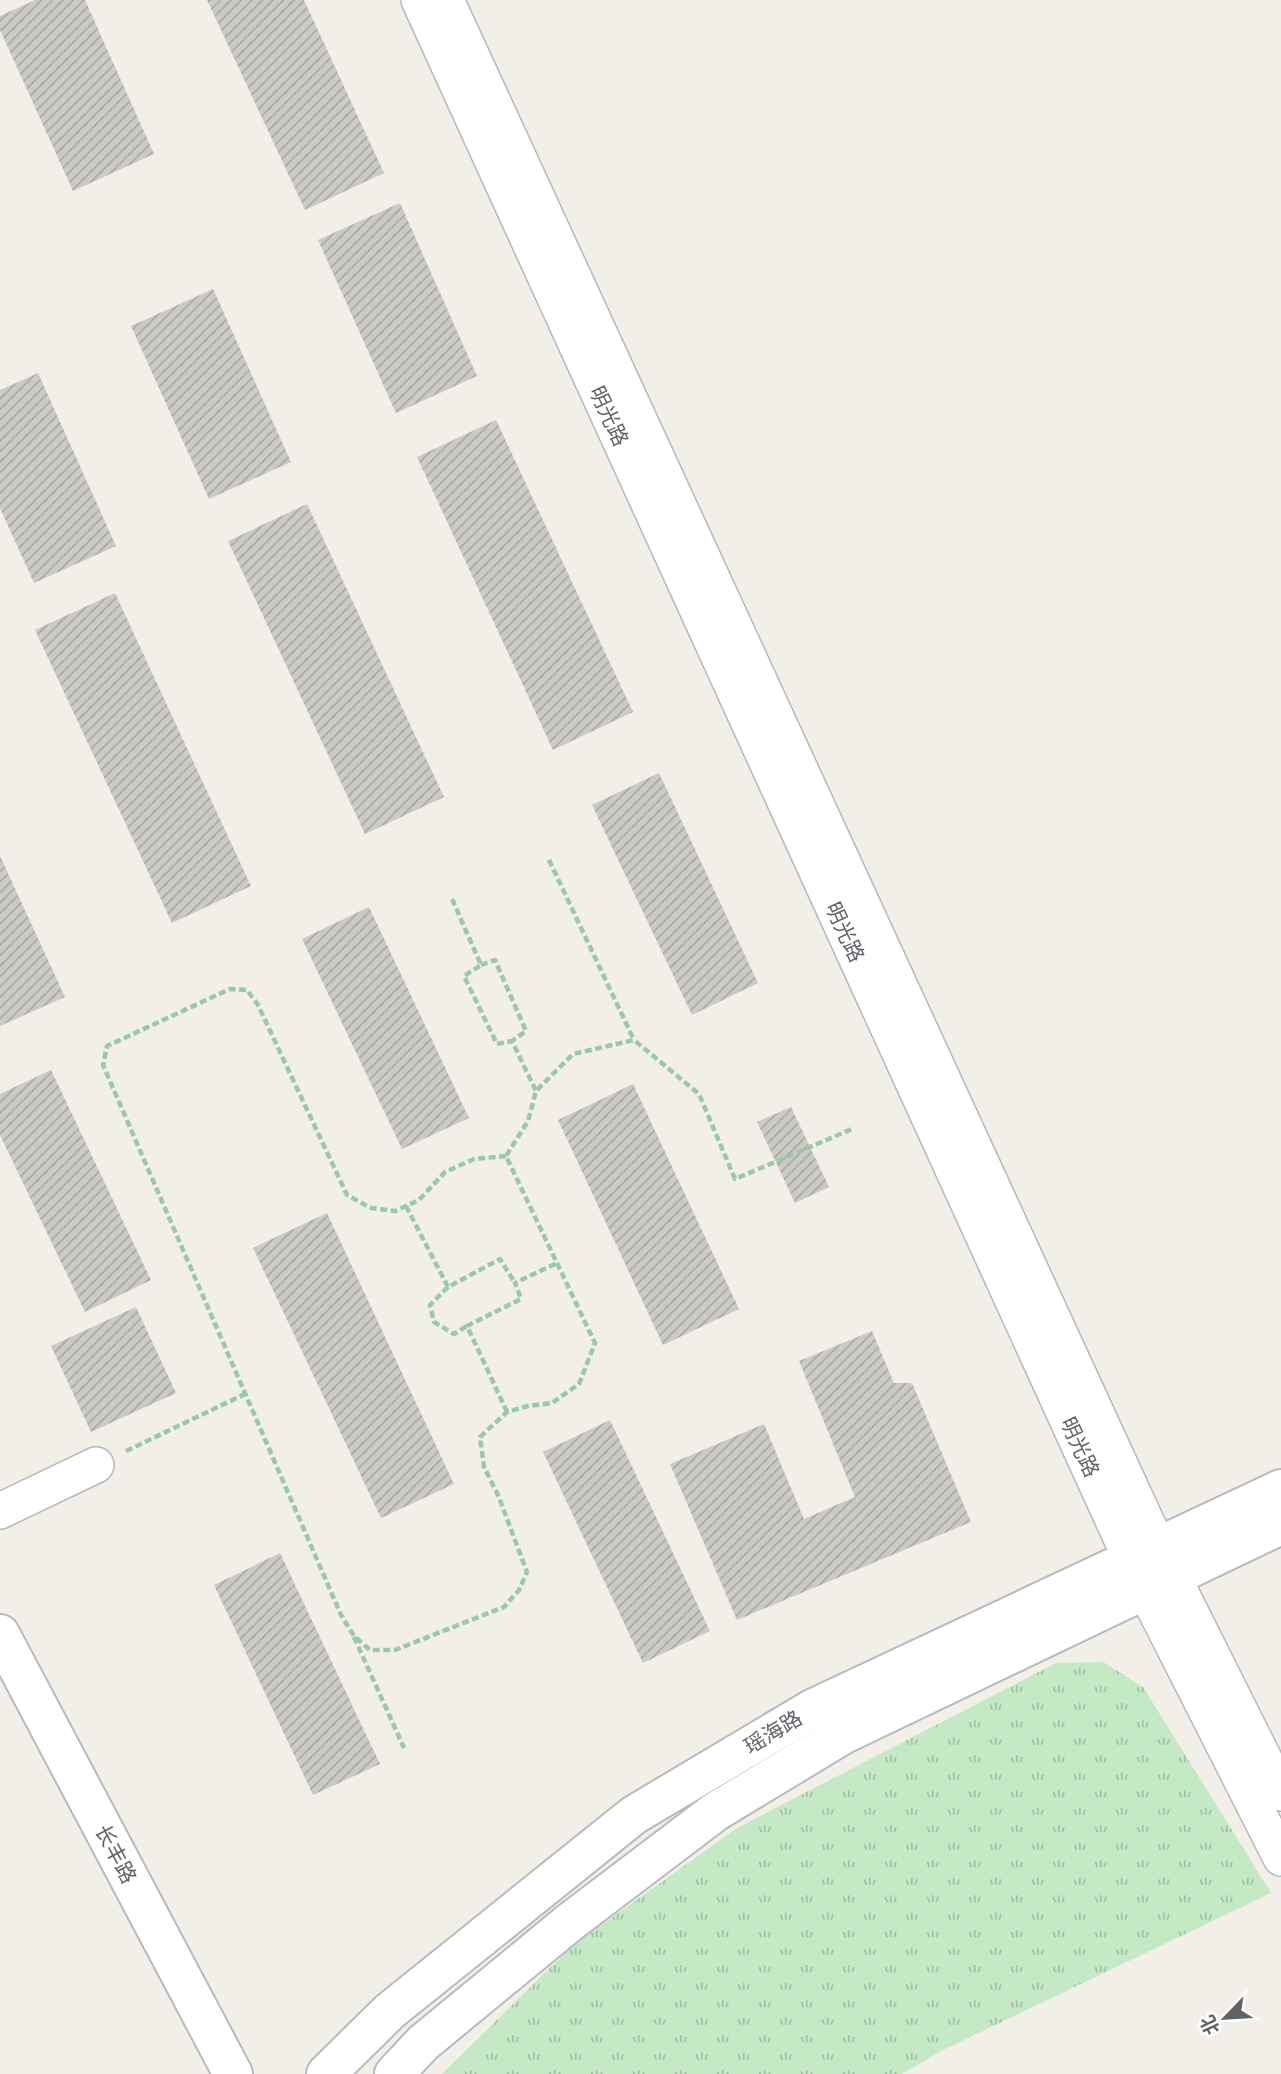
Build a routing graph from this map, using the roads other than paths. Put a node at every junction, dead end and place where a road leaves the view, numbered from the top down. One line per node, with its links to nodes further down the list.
1 (419, 0): 7 (street, 明光路)
2 (446, 0): 7 (street, 明光路)
3 (96, 1465): 5 (street)
4 (1281, 1489): 7 (street, 瑶海路)
5 (0, 1511)
6 (1281, 1525): 7 (street, 瑶海路)
7 (1152, 1568): 9 (street, 明光路); 10 (street, 明光路); 12 (street, 瑶海路); 13 (street, 瑶海路)
8 (0, 1634): 11 (street, 长丰路)
9 (1281, 1793)
10 (1281, 1858)
11 (233, 2074)
12 (326, 2074)
13 (394, 2074)

